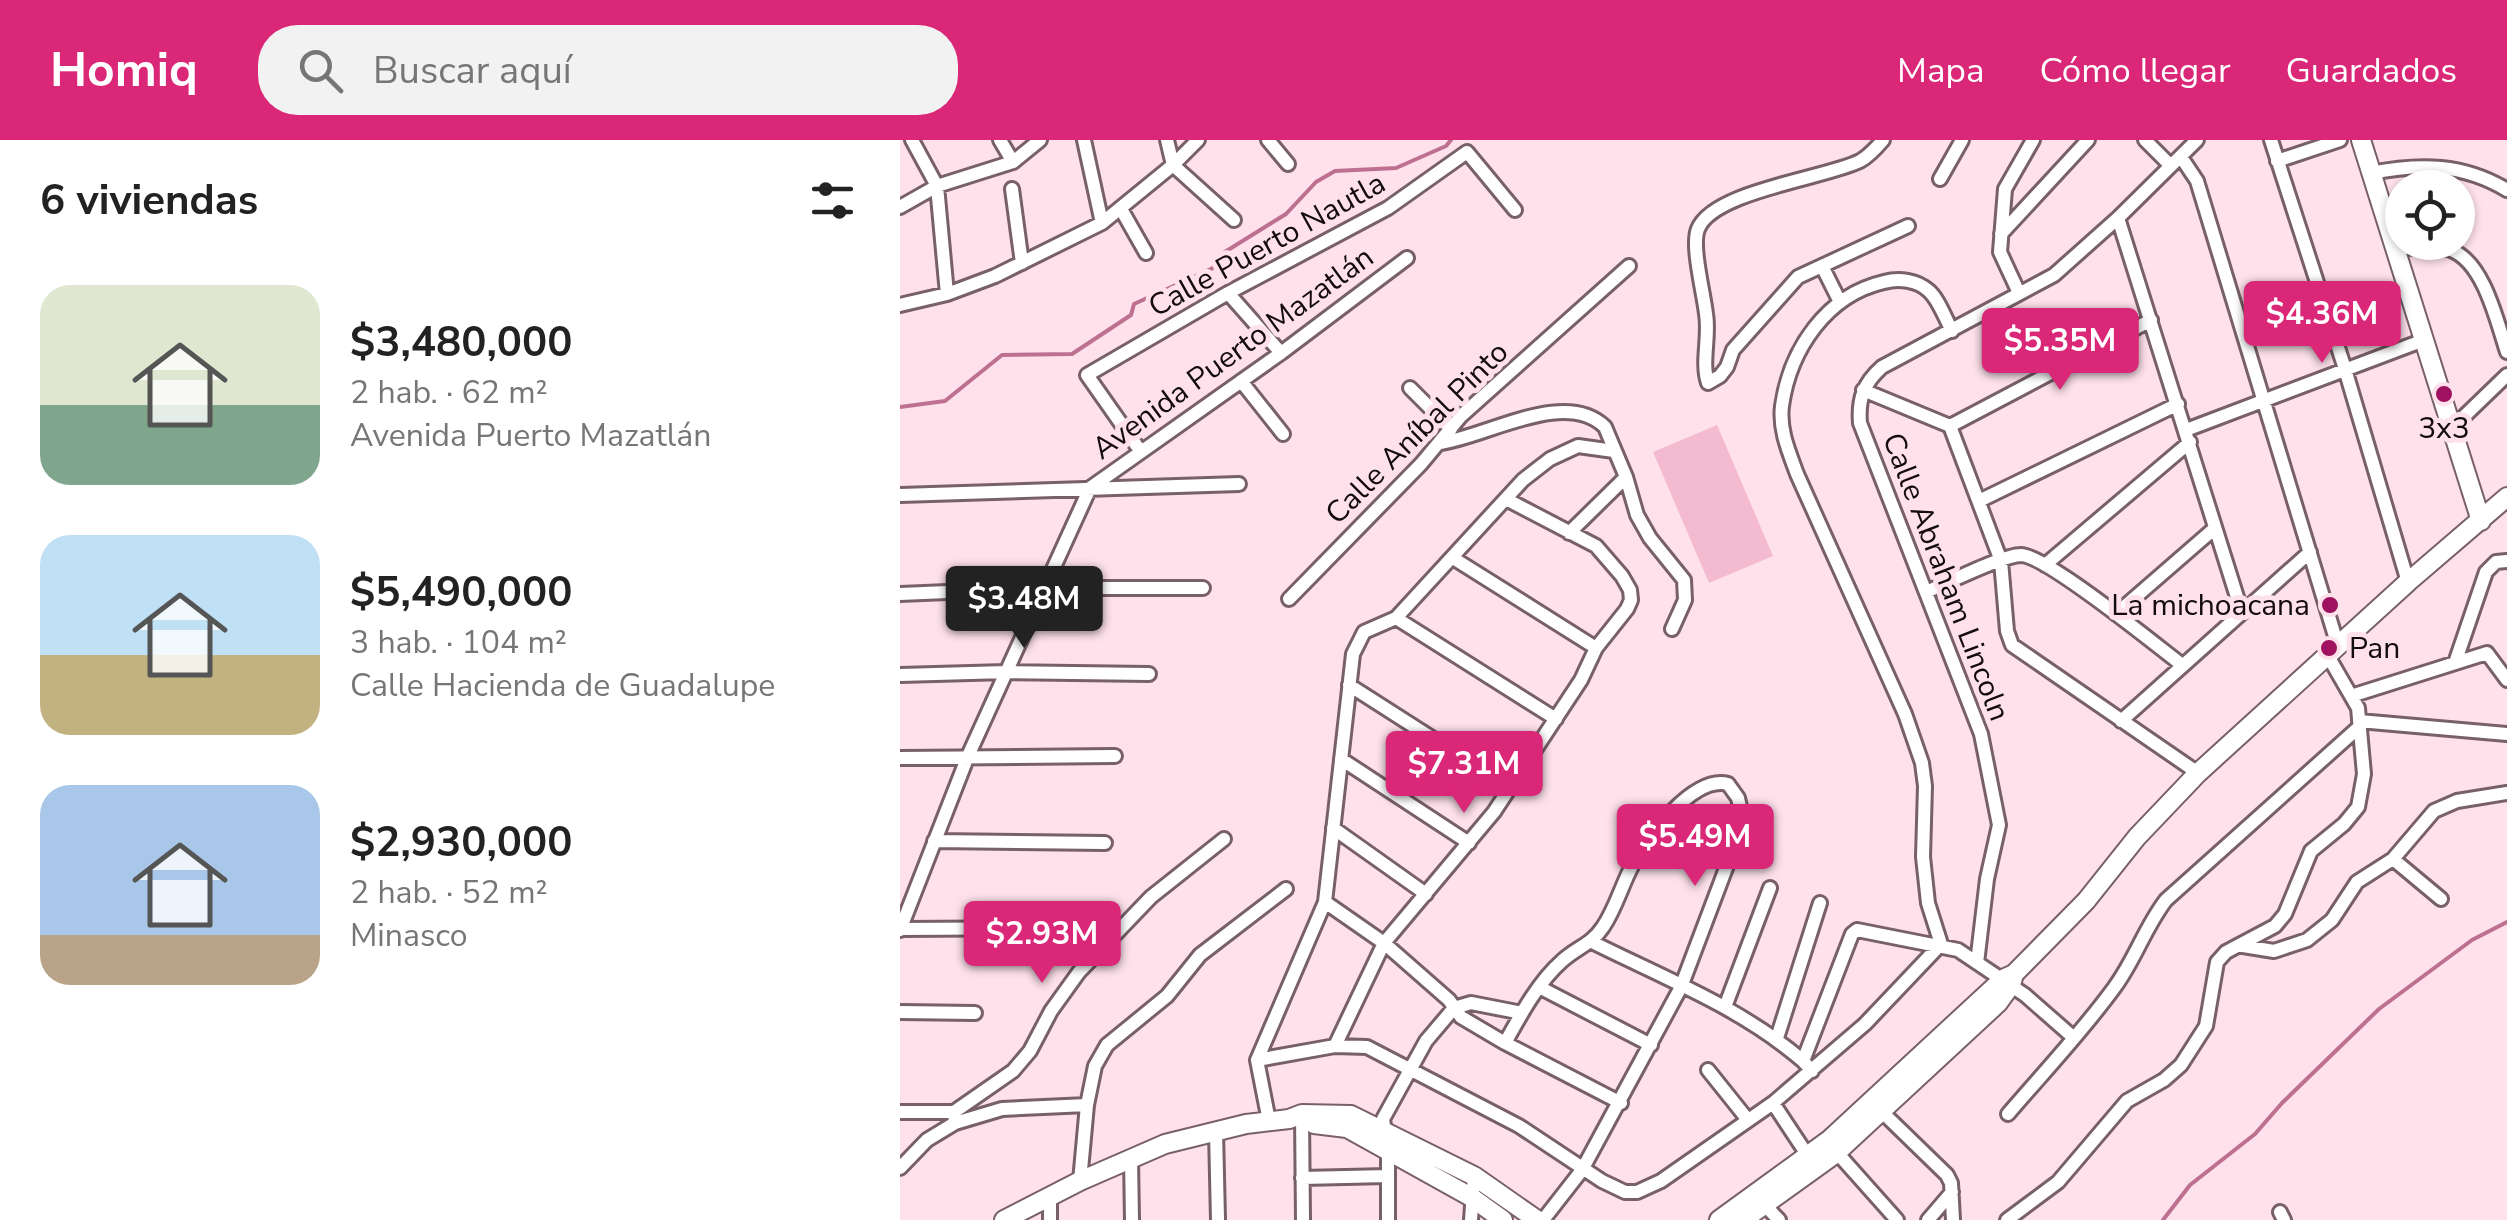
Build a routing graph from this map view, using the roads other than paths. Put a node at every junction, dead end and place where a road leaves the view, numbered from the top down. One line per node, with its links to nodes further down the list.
1 (912, 140): 24 (street)
2 (1000, 140): 18 (street)
3 (1040, 140): 18 (street)
4 (1084, 140): 33 (street)
5 (1167, 140): 21 (street)
6 (1198, 140): 21 (street)
7 (1268, 140): 20 (street)
8 (1883, 140): 42 (street)
9 (1962, 140): 23 (street)
10 (2033, 140): 35 (street)
11 (2088, 140): 35 (street)
12 (2146, 140): 19 (street)
13 (2198, 140): 19 (street)
14 (2271, 140): 17 (street)
15 (2340, 140): 17 (street)
16 (2361, 140): 22 (street)
17 (2277, 161): 53 (street)
18 (1013, 162): 24 (street)
19 (2176, 162): 31 (street); 58 (street)
20 (1288, 164)
21 (1173, 165): 28 (street); 32 (street)
22 (2372, 172): 26 (street); 30 (street)
23 (1940, 179)
24 (937, 186): 27 (street); 45 (street)
25 (1012, 189): 40 (street)
26 (2507, 190)
27 (900, 207)
28 (1120, 209): 33 (street); 36 (street)
29 (1515, 210): 43 (street, Calle Puerto Nautla)
30 (2385, 214)
31 (2118, 218): 44 (street); 48 (street)
32 (1234, 220)
33 (1102, 223): 40 (street)
34 (1908, 226): 42 (street)
35 (2001, 234): 44 (street)
36 (1146, 253)
37 (1407, 258): 51 (street, Avenida Puerto Mazatlán)
38 (2399, 260): 50 (street)
39 (2467, 260): 52 (street)
40 (1022, 263): 45 (street)
41 (1629, 266): 62 (street, Calle Aníbal Pinto)
42 (1822, 266): 46 (street)
43 (1228, 293): 51 (street); 67 (street, Calle Puerto Nautla)
44 (2019, 293): 49 (street)
45 (947, 294): 47 (street)
46 (1838, 300): 49 (street); 130 (street)
47 (900, 304)
48 (2150, 320): 59 (street); 60 (street)
49 (1952, 331): 57 (street)
50 (2424, 340): 53 (street); 61 (street)
51 (1282, 352): 55 (street, Avenida Puerto Mazatlán)
52 (2507, 352)
53 (2346, 369): 58 (street); 83 (street)
54 (2507, 375): 61 (street)
55 (1241, 381): 63 (street); 67 (street, Avenida Puerto Mazatlán)
56 (1410, 388): 62 (street)
57 (1863, 390): 60 (street); 86 (street, Calle Abraham Lincoln)
58 (2264, 400): 64 (street); 78 (street)
59 (2178, 404): 64 (street); 74 (street)
60 (1950, 426): 74 (street)
61 (2451, 428): 75 (street)
62 (1450, 430): 65 (street, Calle Aníbal Pinto)
63 (1283, 434)
64 (2188, 436): 76 (street); 82 (street)
65 (1440, 443): 66 (street); 88 (street, Calle Aníbal Pinto)
66 (1614, 451): 68 (street); 73 (street)
67 (1141, 452): 70 (street, Avenida Puerto Mazatlán)
68 (1626, 478): 77 (street); 92 (street)
69 (1239, 484): 70 (street)
70 (1090, 488): 71 (street); 84 (street, Avenida Puerto Mazatlán)
71 (900, 494)
72 (2507, 498): 75 (street)
73 (1506, 499): 77 (street); 79 (street)
74 (1979, 502): 81 (street)
75 (2481, 521): 83 (street)
76 (2215, 528): 89 (street); 90 (street)
77 (1568, 533): 93 (street)
78 (2310, 552): 90 (street); 94 (street)
79 (1453, 558): 91 (street); 93 (street)
80 (2507, 560): 95 (street)
81 (2001, 561): 82 (street); 86 (street); 104 (street)
82 (2045, 565): 89 (street)
83 (2408, 582): 94 (street)
84 (1044, 588): 85 (street); 87 (street); 97 (street, Avenida Puerto Mazatlán)
85 (1203, 588)
86 (1926, 592): 132 (street, Calle Abraham Lincoln)
87 (900, 594)
88 (1290, 599)
89 (2116, 614): 96 (street)
90 (2242, 614): 96 (street)
91 (1396, 618): 101 (street); 103 (street)
92 (1672, 629)
93 (1596, 648): 103 (street)
94 (2333, 651): 102 (street); 111 (street)
95 (2455, 662): 100 (street); 102 (street)
96 (2182, 665): 104 (street)
97 (1006, 672): 98 (street); 99 (street); 107 (street, Avenida Puerto Mazatlán)
98 (1148, 674)
99 (900, 675)
100 (2507, 680)
101 (1349, 684): 110 (street); 112 (street)
102 (2351, 696): 105 (street)
103 (1556, 719): 112 (street)
104 (2121, 722): 111 (street)
105 (2359, 724): 106 (street); 131 (street); 142 (street)
106 (2507, 734)
107 (968, 756): 108 (street); 109 (street); 116 (street, Avenida Puerto Mazatlán)
108 (1115, 756)
109 (900, 758)
110 (1341, 760): 114 (street); 118 (street)
111 (2198, 773): 133 (street)
112 (1510, 788): 118 (street)
113 (2507, 793): 119 (street)
114 (1333, 828): 122 (street); 124 (street)
115 (1224, 839): 156 (street)
116 (934, 841): 117 (street); 127 (street, Avenida Puerto Mazatlán)
117 (1105, 843)
118 (1469, 843): 122 (street)
119 (2393, 858): 123 (street); 131 (street)
120 (1770, 888): 137 (street)
121 (1286, 890): 152 (street)
122 (1426, 894): 128 (street)
123 (2441, 900)
124 (1325, 902): 128 (street); 146 (street)
125 (1820, 904): 141 (street)
126 (1072, 928): 127 (street)
127 (900, 930)
128 (1384, 942): 136 (street); 145 (street)
129 (1592, 942): 134 (street); 134 (street); 135 (street)
130 (1941, 944): 132 (street); 147 (street); 147 (street)
131 (2242, 946): 191 (street)
132 (1976, 962): 133 (street)
133 (2009, 979): 142 (street); 153 (street)
134 (1681, 987): 137 (street); 144 (street)
135 (1541, 988): 139 (street); 144 (street)
136 (1454, 1008): 139 (street); 143 (street); 148 (street)
137 (1725, 1008): 141 (street)
138 (900, 1012): 140 (street)
139 (1522, 1012): 143 (street)
140 (975, 1013)
141 (1777, 1038): 147 (street)
142 (2074, 1038): 155 (street)
143 (1505, 1044): 150 (street)
144 (1651, 1044): 150 (street)
145 (1335, 1046): 146 (street); 148 (street)
146 (1257, 1060): 158 (street)
147 (1807, 1066): 151 (street)
148 (1410, 1068): 160 (street); 167 (street)
149 (1708, 1070): 159 (street)
150 (1621, 1102): 167 (street)
151 (1773, 1103): 159 (street); 165 (street)
152 (1087, 1105): 156 (street); 171 (street)
153 (1878, 1107): 162 (street); 172 (street)
154 (900, 1112): 156 (street)
155 (2008, 1114)
156 (955, 1117): 166 (street)
157 (1298, 1119): 158 (street); 160 (street); 163 (street); 170 (street)
158 (1269, 1120): 161 (street)
159 (1748, 1120): 167 (street)
160 (1382, 1129): 163 (street); 169 (street)
161 (1216, 1130): 164 (street); 179 (street)
162 (1832, 1147): 165 (street); 188 (street)
163 (1388, 1153): 168 (street); 174 (street)
164 (1131, 1158): 171 (street); 178 (street)
165 (1812, 1162): 175 (street)
166 (900, 1168)
167 (1582, 1170): 184 (street)
168 (1388, 1176): 170 (street); 181 (street)
169 (1474, 1176): 174 (street); 184 (street)
170 (1302, 1178): 180 (street)
171 (1080, 1181): 173 (street)
172 (1952, 1192): 189 (street); 190 (street)
173 (1050, 1197): 176 (street); 177 (street)
174 (1471, 1197): 182 (street); 183 (street)
175 (1760, 1200): 185 (street); 186 (street); 187 (street)
176 (1004, 1220)
177 (1050, 1220)
178 (1132, 1220)
179 (1218, 1220)
180 (1303, 1220)
181 (1388, 1220)
182 (1471, 1220)
183 (1503, 1220)
184 (1540, 1220)
185 (1719, 1220)
186 (1742, 1220)
187 (1779, 1220)
188 (1897, 1220)
189 (1928, 1220)
190 (1953, 1220)
191 (2007, 1220)

